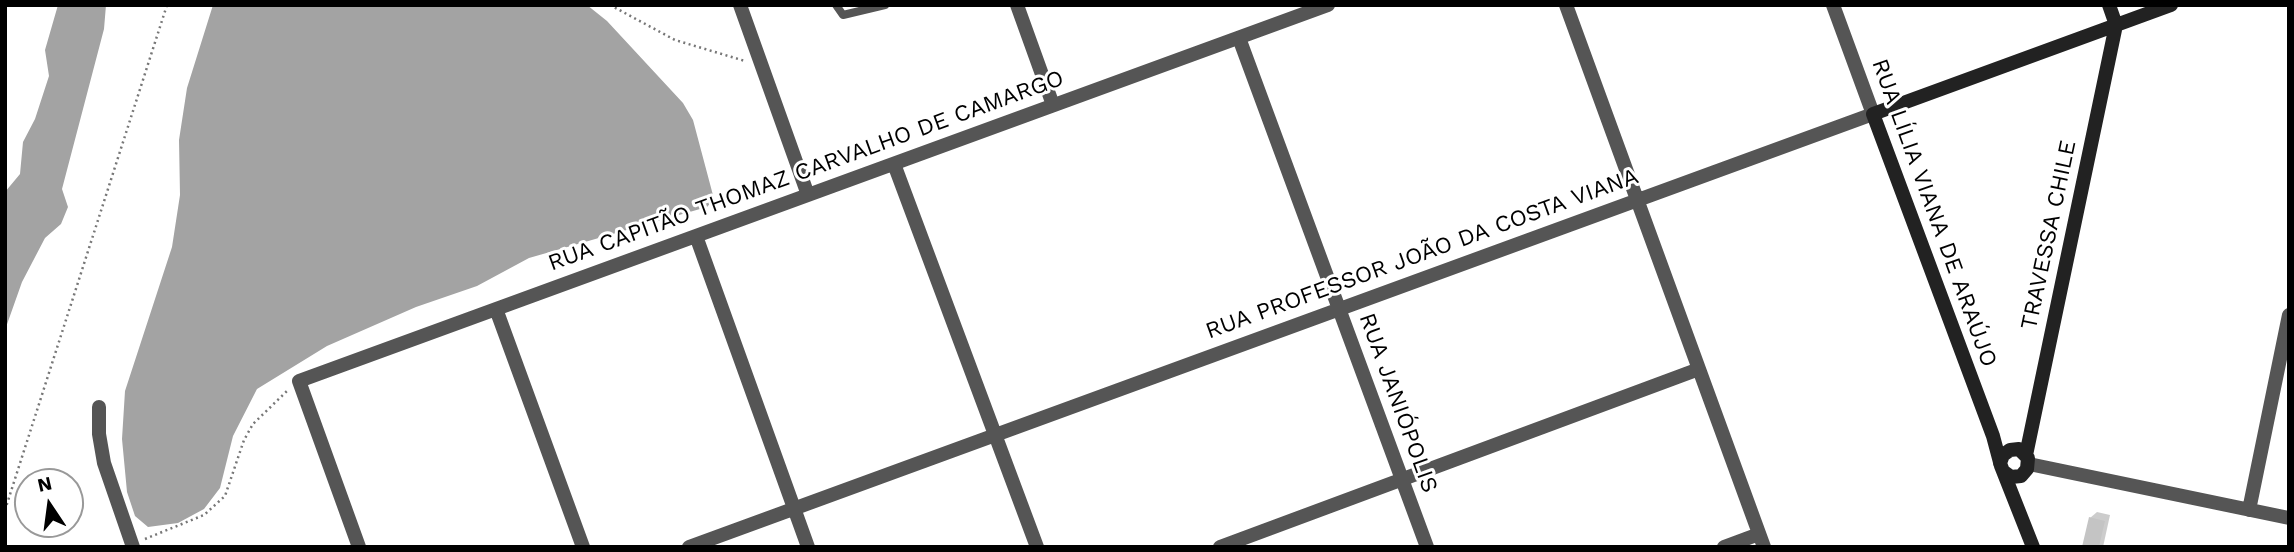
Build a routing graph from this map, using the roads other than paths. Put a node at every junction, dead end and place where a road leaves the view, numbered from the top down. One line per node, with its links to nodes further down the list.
1 (740, 5): 16 (street)
2 (836, 5): 3 (lane)
3 (885, 5)
4 (1017, 5): 13 (street)
5 (1328, 5): 10 (street, RUA CAPITÃO THOMAZ CARVALHO DE CAMARGO)
6 (1566, 5): 17 (street)
7 (1833, 5): 14 (street, RUA LÍLIA VIANA DE ARAÚJO)
8 (2109, 5): 11 (street)
9 (2172, 5): 11 (street, RUA PROFESSOR JOÃO DA COSTA VIANA)
10 (1291, 12): 12 (street, RUA CAPITÃO THOMAZ CARVALHO DE CAMARGO)
11 (2116, 25): 14 (street, RUA PROFESSOR JOÃO DA COSTA VIANA); 25 (street, TRAVESSA CHILE)
12 (1239, 38): 13 (street, RUA CAPITÃO THOMAZ CARVALHO DE CAMARGO); 20 (street, RUA JANIÓPOLIS)
13 (1053, 106): 15 (street, RUA CAPITÃO THOMAZ CARVALHO DE CAMARGO)
14 (1873, 114): 17 (street, RUA PROFESSOR JOÃO DA COSTA VIANA); 26 (street, RUA LÍLIA VIANA DE ARAÚJO)
15 (894, 163): 16 (street, RUA CAPITÃO THOMAZ CARVALHO DE CAMARGO); 24 (street)
16 (808, 195): 18 (street, RUA CAPITÃO THOMAZ CARVALHO DE CAMARGO)
17 (1637, 200): 20 (street, RUA PROFESSOR JOÃO DA COSTA VIANA); 22 (street)
18 (696, 236): 19 (street, RUA CAPITÃO THOMAZ CARVALHO DE CAMARGO); 28 (street)
19 (496, 309): 33 (street, RUA CAPITÃO THOMAZ CARVALHO DE CAMARGO); 34 (street)
20 (1339, 309): 24 (street, RUA PROFESSOR JOÃO DA COSTA VIANA); 27 (street, RUA JANIÓPOLIS)
21 (2289, 315): 29 (street)
22 (1699, 369): 27 (street); 31 (street)
23 (99, 407): 32 (street)
24 (995, 435): 28 (street, RUA PROFESSOR JOÃO DA COSTA VIANA); 37 (street)
25 (2027, 460): 26 (street); 26 (street); 29 (street)
26 (2006, 466): 41 (street, RUA LÍLIA VIANA DE ARAÚJO)
27 (1402, 479): 38 (street); 39 (street, RUA JANIÓPOLIS)
28 (794, 508): 35 (street, RUA PROFESSOR JOÃO DA COSTA VIANA); 36 (street)
29 (2249, 510): 30 (street)
30 (2289, 518)
31 (1762, 540): 40 (street)
32 (133, 546)
33 (359, 547)
34 (583, 547)
35 (689, 547)
36 (808, 547)
37 (1037, 547)
38 (1220, 547)
39 (1427, 547)
40 (1724, 547)
41 (2033, 547)

